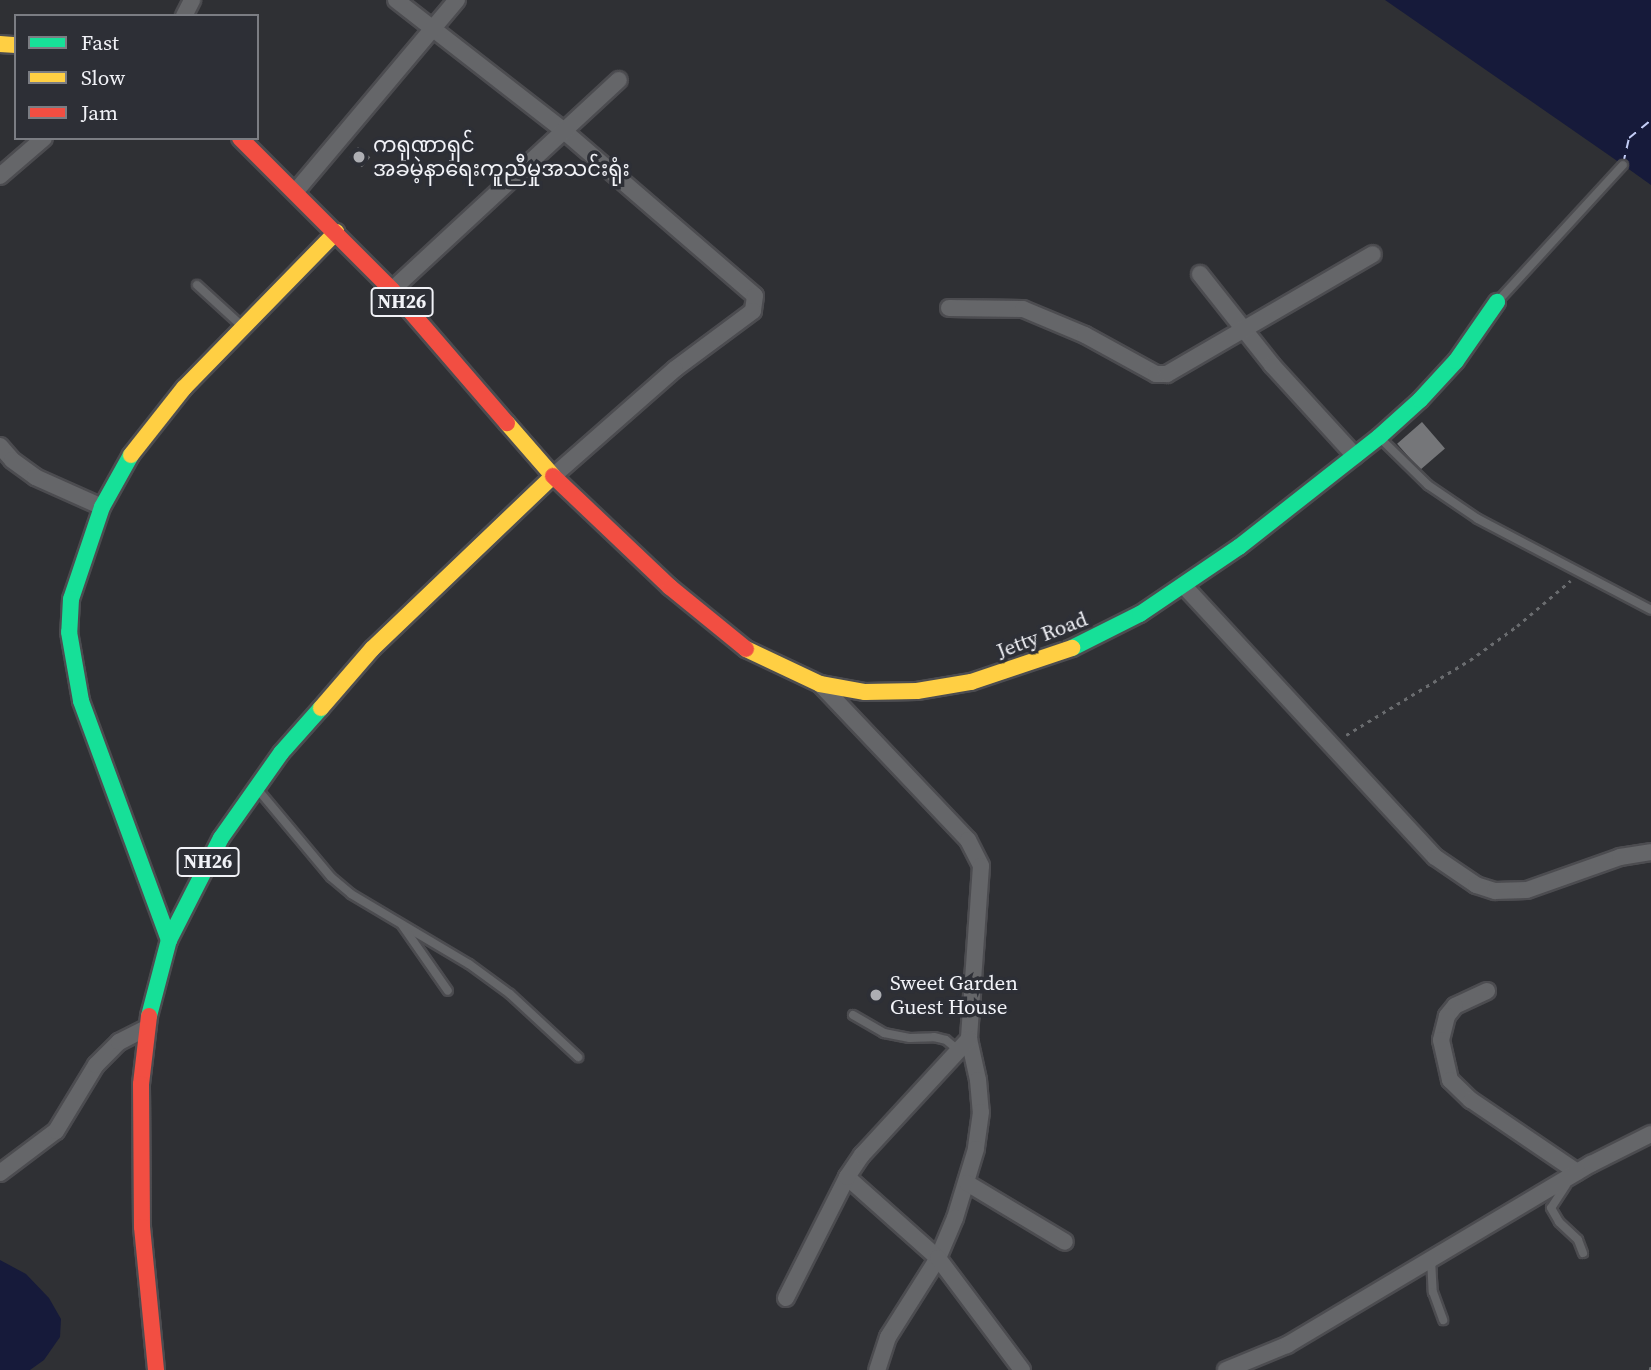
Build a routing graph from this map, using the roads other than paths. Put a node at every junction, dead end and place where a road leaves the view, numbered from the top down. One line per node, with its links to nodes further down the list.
1 (396, 0): 3 (street)
2 (457, 0): 3 (street)
3 (434, 28): 5 (street); 10 (street)
4 (618, 80): 5 (street)
5 (564, 131): 15 (street); 24 (street)
6 (42, 140): 9 (street)
7 (242, 140): 10 (main road, NH26)
8 (1623, 165): 16 (lane)
9 (0, 176)
10 (296, 191): 11 (main road, NH26)
11 (336, 232): 15 (main road, NH26); 18 (main road)
12 (1373, 254): 19 (street)
13 (1200, 274): 19 (street)
14 (197, 285): 18 (lane)
15 (392, 290): 24 (main road, NH26)
16 (1497, 302): 20 (main road, Jetty Road)
17 (949, 308): 19 (street)
18 (243, 327): 25 (main road)
19 (1242, 328): 22 (street)
20 (1379, 437): 22 (main road, Jetty Road); 27 (lane)
21 (0, 446): 23 (street)
22 (1355, 456): 26 (main road, Jetty Road)
23 (6, 465): 25 (street)
24 (554, 476): 28 (main road, Jetty Road); 29 (main road, NH26)
25 (102, 507): 32 (main road)
26 (1184, 586): 28 (main road, Jetty Road); 30 (street)
27 (1651, 610)
28 (820, 684): 37 (street)
29 (255, 786): 31 (lane); 32 (main road, NH26)
30 (1651, 852)
31 (398, 920): 33 (lane); 38 (lane)
32 (169, 940): 36 (main road, NH26)
33 (448, 991)
34 (1487, 991): 41 (street)
35 (853, 1015): 37 (lane)
36 (146, 1028): 40 (street); 50 (main road, NH26)
37 (964, 1045): 42 (street); 43 (street)
38 (578, 1057)
39 (1651, 1134): 41 (street)
40 (2, 1168)
41 (1577, 1172): 45 (lane); 46 (street)
42 (847, 1177): 47 (street); 48 (street)
43 (967, 1182): 44 (street); 47 (street)
44 (1065, 1242)
45 (1583, 1253)
46 (1431, 1256): 49 (lane); 53 (street)
47 (938, 1258): 51 (street); 52 (street)
48 (786, 1298)
49 (1443, 1320)
50 (156, 1370)
51 (877, 1370)
52 (1022, 1370)
53 (1226, 1370)

